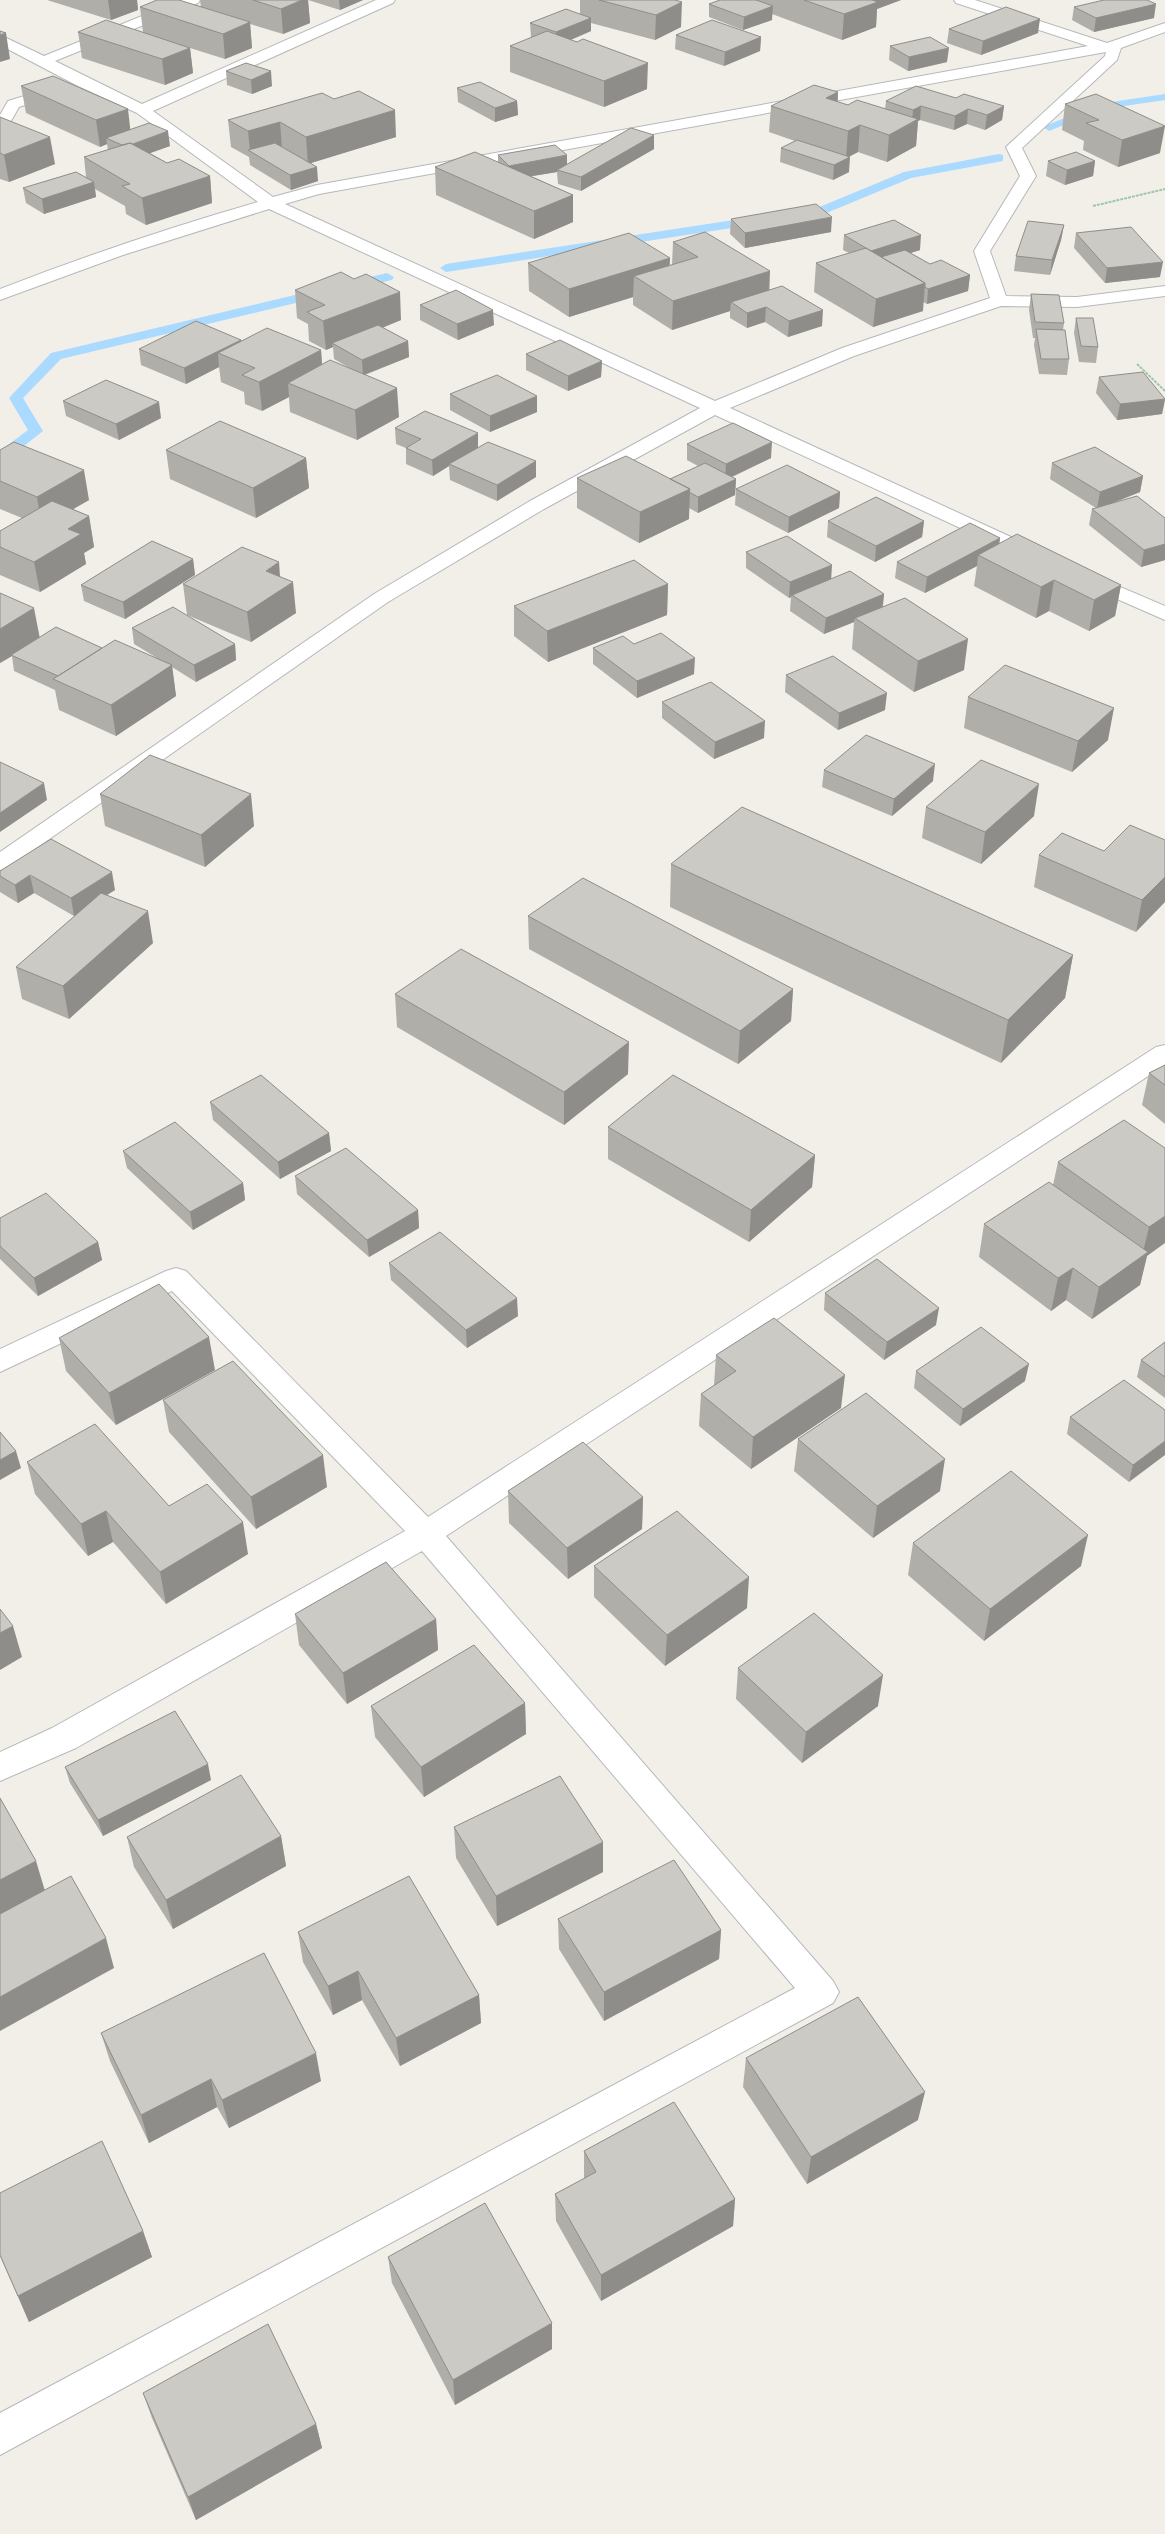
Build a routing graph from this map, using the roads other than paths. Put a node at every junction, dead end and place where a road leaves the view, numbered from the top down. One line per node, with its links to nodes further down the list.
1 (193, 0): 7 (street)
2 (388, 0): 9 (street)
3 (961, 0): 6 (street)
4 (1165, 26): 6 (street)
5 (0, 39): 7 (street)
6 (1114, 46): 11 (street); 14 (street)
7 (43, 61): 8 (street)
8 (81, 82): 9 (street); 10 (street)
9 (142, 110): 11 (street)
10 (0, 121)
11 (270, 203): 13 (street); 15 (street)
12 (1165, 291): 14 (street)
13 (0, 295)
14 (999, 301): 15 (street)
15 (713, 408): 16 (street); 17 (street)
16 (1165, 614)
17 (0, 863)
18 (1165, 1053): 20 (street)
19 (0, 1361): 20 (street)
20 (426, 1534): 21 (street); 22 (street)
21 (0, 1767)
22 (0, 2435)

